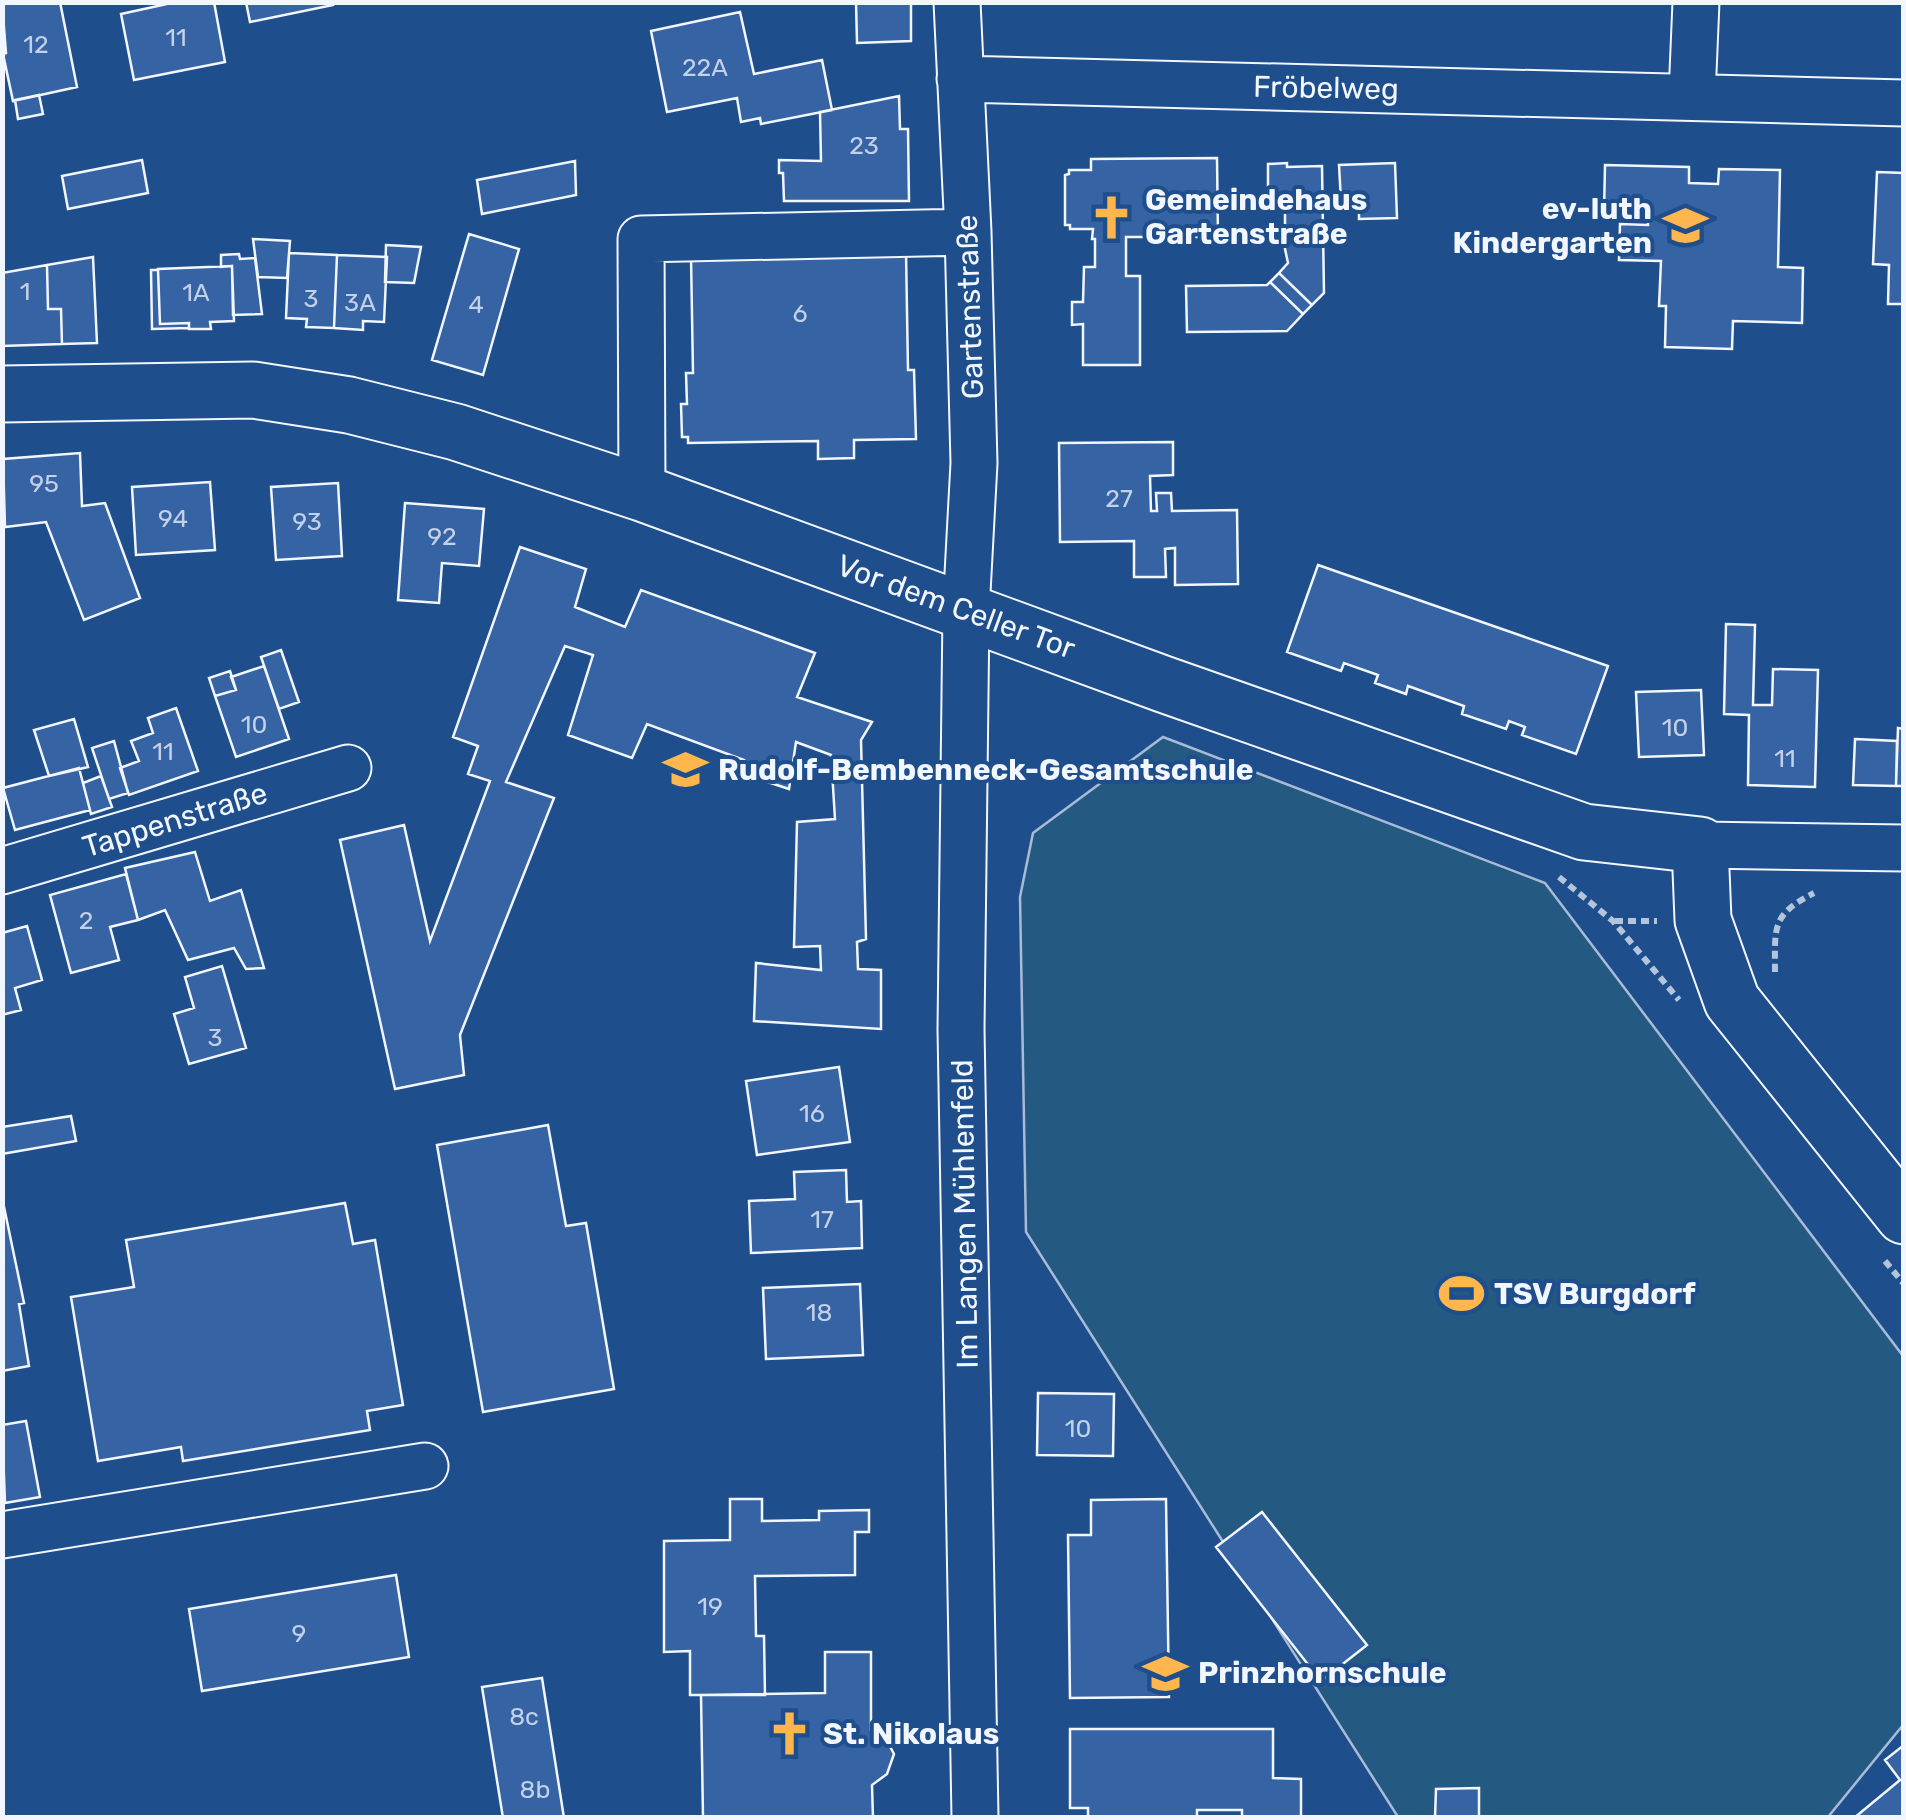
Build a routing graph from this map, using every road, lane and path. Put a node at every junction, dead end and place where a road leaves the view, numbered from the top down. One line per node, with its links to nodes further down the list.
1 (957, 2): 3 (street, Gartenstraße)
2 (1696, 2): 4 (street)
3 (960, 79): 4 (street, Fröbelweg); 6 (street, Gartenstraße)
4 (1692, 96): 5 (street, Fröbelweg)
5 (1904, 103)
6 (968, 232): 8 (street); 9 (street, Gartenstraße)
7 (2, 394): 8 (main road, Vor dem Celler Tor)
8 (642, 493): 9 (main road, Vor dem Celler Tor)
9 (966, 611): 11 (main road, Vor dem Celler Tor); 19 (street, Im Langen Mühlenfeld)
10 (348, 768): 13 (street, Tappenstraße)
11 (1700, 845): 12 (street, Vor dem Celler Tor); 16 (main road)
12 (1904, 848)
13 (2, 871)
14 (1814, 893): 15 (path)
15 (1783, 986)
16 (1904, 1216)
17 (426, 1466): 18 (street)
18 (2, 1536)
19 (975, 1818)

